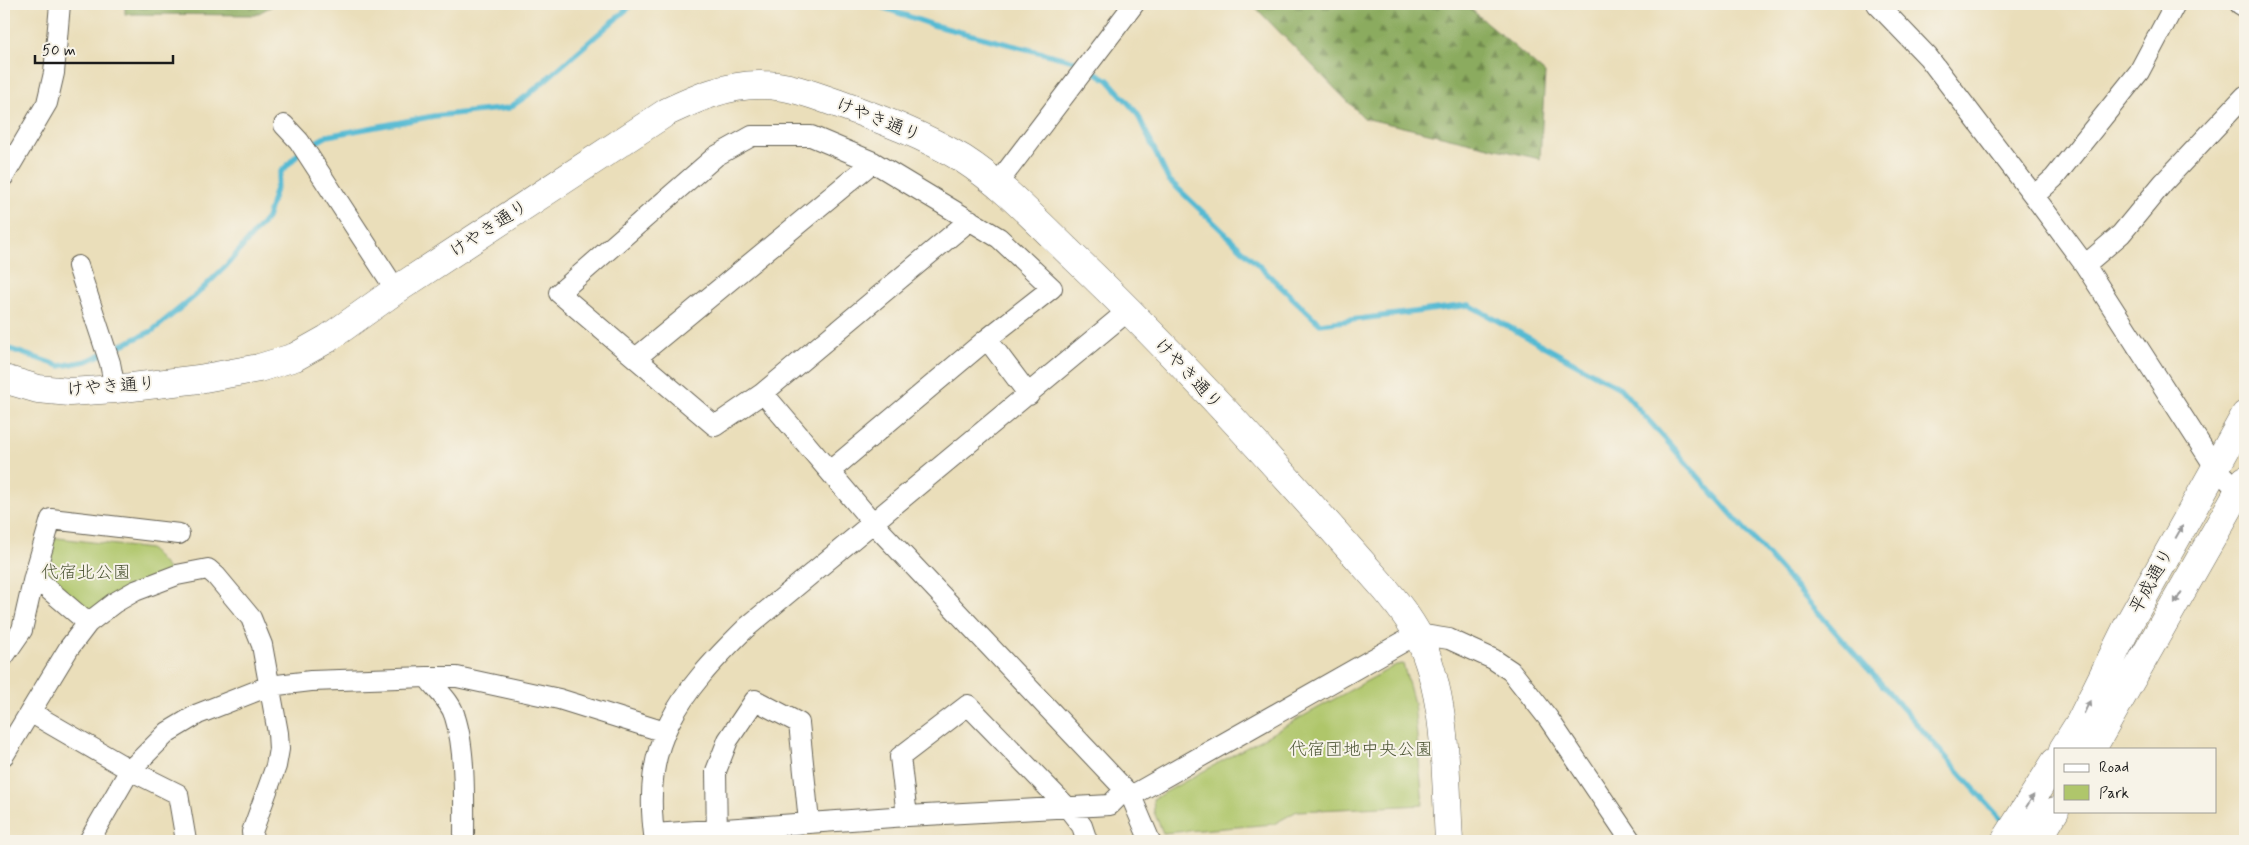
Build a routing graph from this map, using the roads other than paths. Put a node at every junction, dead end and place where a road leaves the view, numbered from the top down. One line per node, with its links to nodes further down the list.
1 (60, 4): 10 (street)
2 (1134, 4): 11 (street)
3 (1877, 4): 12 (street)
4 (2175, 4): 12 (street)
5 (2240, 4): 6 (street)
6 (2245, 7)
7 (2245, 96): 14 (street)
8 (284, 125): 16 (street)
9 (873, 162): 13 (street); 19 (street); 19 (street)
10 (4, 176)
11 (997, 184): 16 (street, けやき通り); 17 (street, けやき通り)
12 (2034, 196): 14 (street)
13 (970, 220): 18 (street); 22 (street)
14 (2085, 265): 25 (street)
15 (78, 266): 21 (street)
16 (396, 290): 21 (street, けやき通り)
17 (1129, 310): 23 (street); 32 (street, けやき通り)
18 (987, 339): 23 (street); 26 (street)
19 (636, 358): 22 (street)
20 (4, 380): 21 (street, けやき通り)
21 (115, 389)
22 (763, 393): 26 (street)
23 (1029, 395): 28 (street)
24 (2245, 414): 25 (street, 平成通り)
25 (2215, 467): 27 (street); 38 (street, 平成通り, one-way to 25)
26 (830, 471): 28 (street)
27 (2243, 490): 39 (street, 平成通り, one-way to 39)
28 (874, 524): 37 (street); 43 (street)
29 (179, 534): 30 (street)
30 (34, 577): 31 (street); 33 (street)
31 (88, 623): 35 (street); 36 (street)
32 (1417, 634): 43 (street); 56 (street, けやき通り); 57 (street)
33 (4, 656)
34 (427, 676): 35 (street); 37 (street); 53 (street)
35 (269, 686): 42 (street); 52 (street)
36 (30, 712): 40 (street); 42 (street)
37 (665, 732): 49 (street)
38 (2064, 748)
39 (2093, 748)
40 (4, 755)
41 (2054, 764): 58 (street, one-way to 41)
42 (130, 770): 50 (street); 51 (street)
43 (1128, 793): 44 (street); 55 (street)
44 (1068, 808): 46 (street); 46 (street); 54 (street)
45 (2054, 812): 59 (street)
46 (907, 816): 47 (street)
47 (809, 822): 48 (street); 48 (street)
48 (716, 836): 49 (street)
49 (654, 838)
50 (89, 841)
51 (186, 841)
52 (253, 841)
53 (464, 841)
54 (1087, 841)
55 (1150, 841)
56 (1449, 841)
57 (1631, 841)
58 (2005, 841)
59 (2037, 841)

